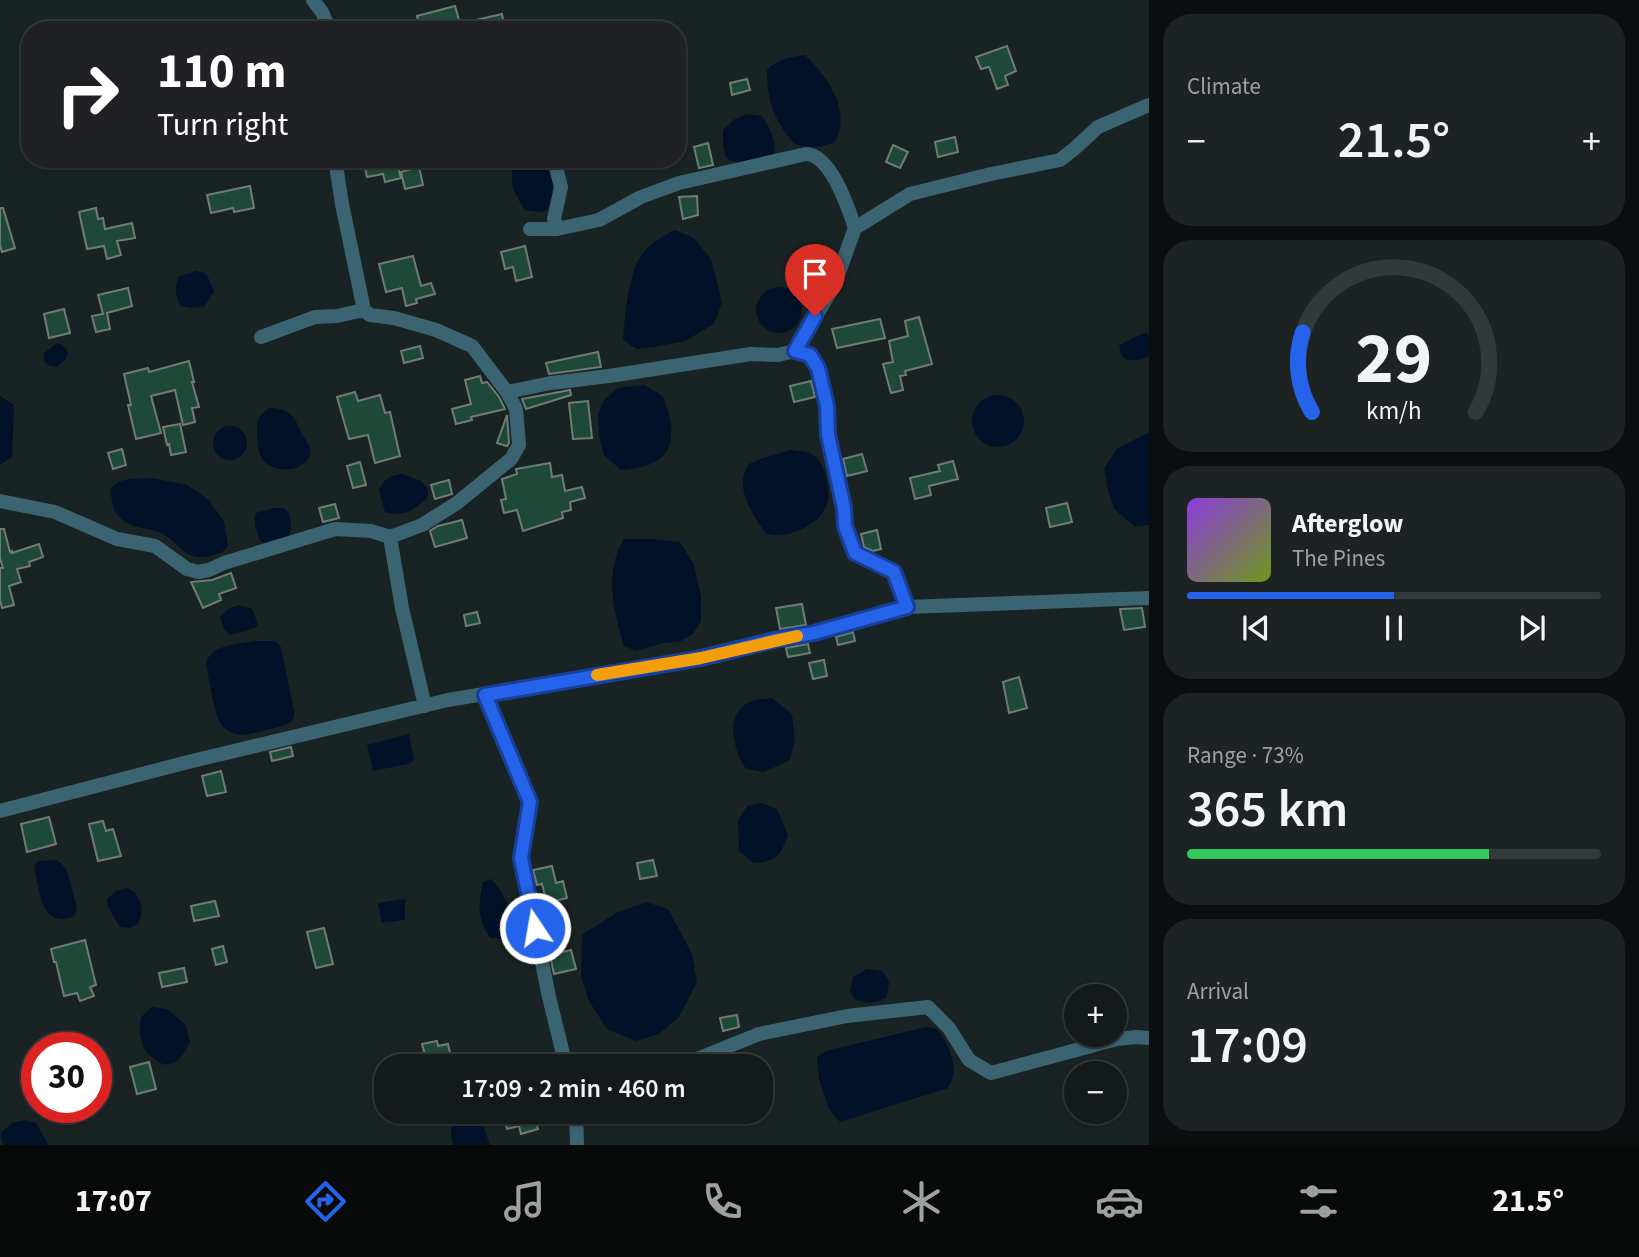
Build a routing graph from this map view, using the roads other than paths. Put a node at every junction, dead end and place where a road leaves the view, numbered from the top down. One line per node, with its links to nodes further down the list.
1 (313, 0): 2 (street)
2 (326, 21)
3 (1149, 105): 6 (street)
4 (336, 168): 9 (street)
5 (556, 168): 8 (street)
6 (855, 228): 8 (street); 11 (street)
7 (530, 229): 8 (street)
8 (557, 229)
9 (364, 310): 10 (street); 12 (street)
10 (261, 337)
11 (795, 351): 12 (street); 16 (street)
12 (508, 392): 14 (street)
13 (0, 501): 14 (street)
14 (390, 537): 18 (street)
15 (1149, 598): 16 (street)
16 (907, 607): 17 (street)
17 (485, 695): 18 (street); 21 (street)
18 (425, 706): 19 (street)
19 (0, 811)
20 (1149, 1038): 22 (street)
21 (563, 1054)
22 (710, 1054)
23 (576, 1124): 24 (street)
24 (577, 1145)

